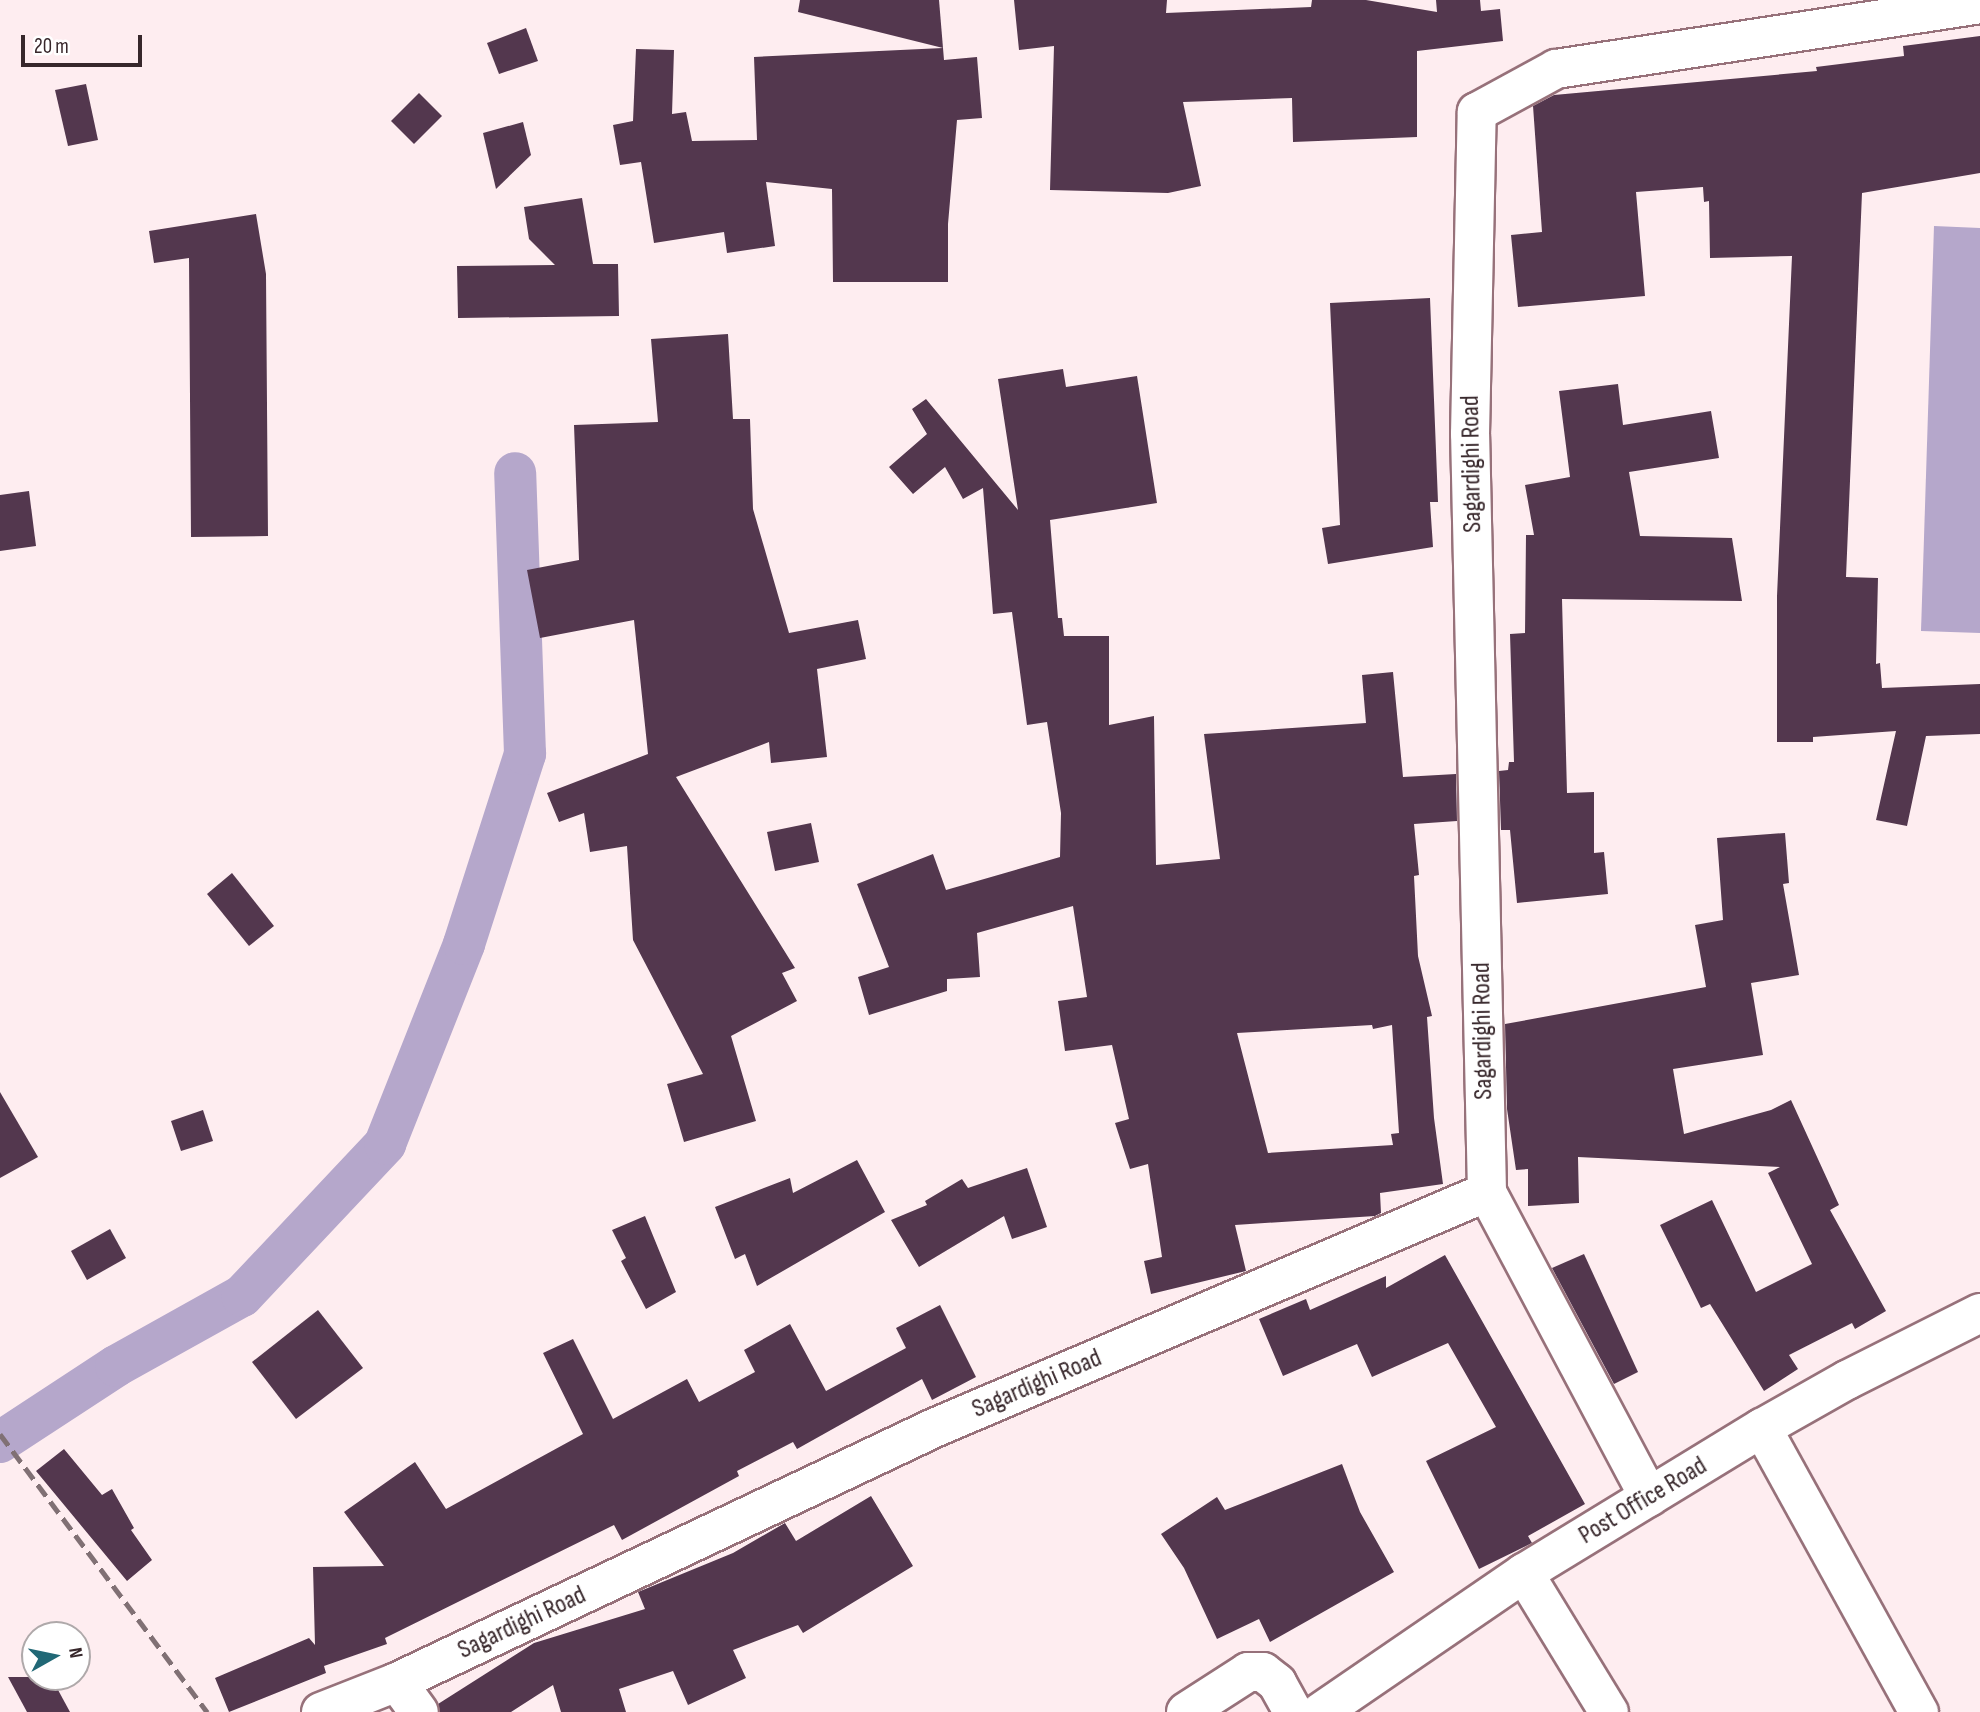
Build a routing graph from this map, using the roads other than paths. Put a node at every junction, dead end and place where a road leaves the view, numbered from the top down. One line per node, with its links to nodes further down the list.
1 (1980, 4): 2 (street, Sagardighi Road)
2 (1486, 1192): 5 (street); 7 (street, Sagardighi Road)
3 (1980, 1313): 4 (street, Post Office Road)
4 (1762, 1428): 5 (street, Post Office Road); 13 (street)
5 (1649, 1497): 6 (street, Post Office Road)
6 (1524, 1573): 11 (street, Post Office Road); 12 (street)
7 (408, 1697): 8 (street, Sagardighi Road)
8 (321, 1712)
9 (1185, 1712): 10 (street)
10 (1293, 1712)
11 (1321, 1712)
12 (1609, 1712)
13 (1919, 1712)

